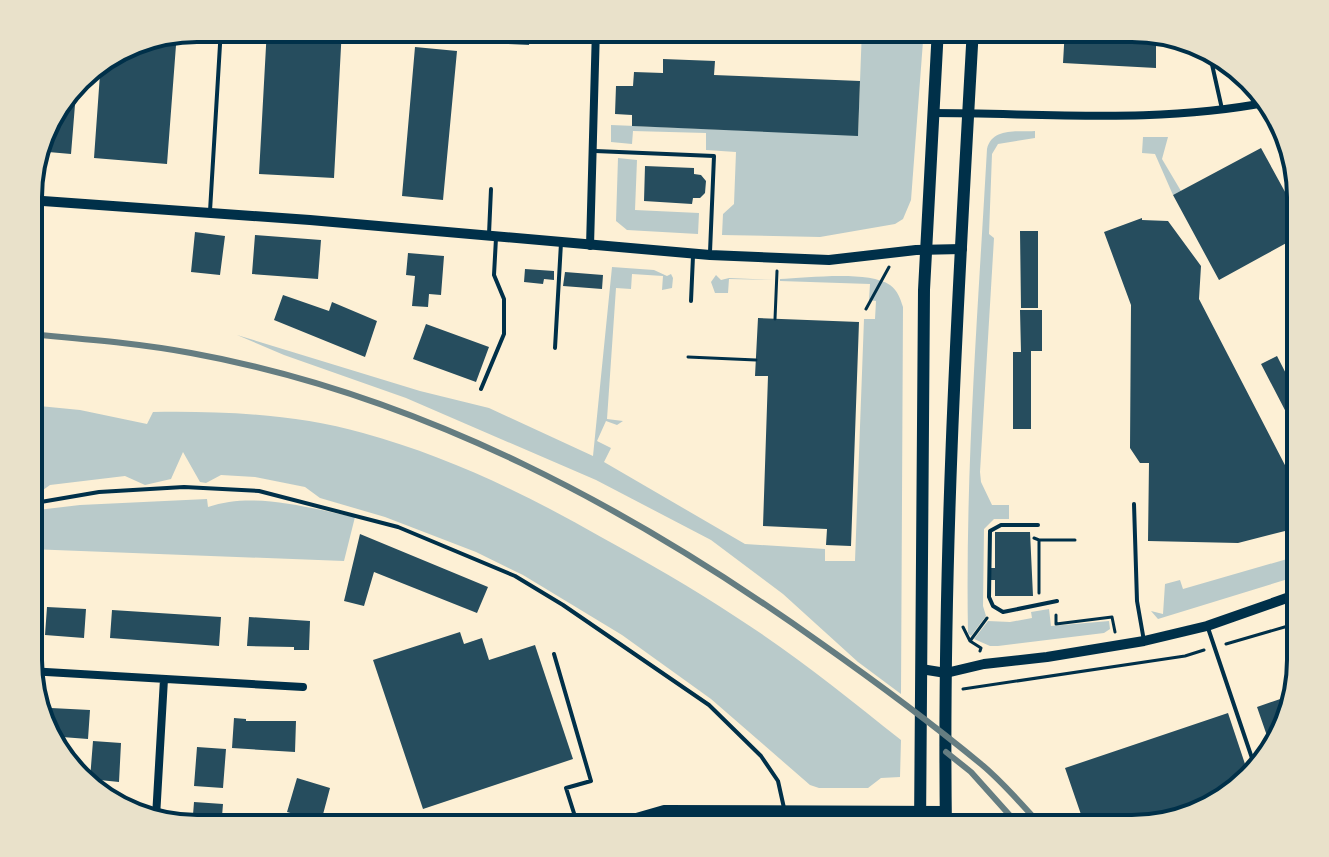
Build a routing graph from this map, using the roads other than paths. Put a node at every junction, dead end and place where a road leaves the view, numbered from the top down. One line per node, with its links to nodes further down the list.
1 (220, 42): 13 (lane)
2 (596, 42): 10 (street)
3 (937, 42): 8 (main road)
4 (972, 42): 9 (main road)
5 (1212, 64): 7 (lane)
6 (1257, 104): 7 (street)
7 (1223, 111): 9 (street)
8 (932, 113): 9 (street); 18 (main road)
9 (968, 113): 17 (main road)
10 (592, 150): 16 (street); 20 (lane)
11 (491, 189): 14 (lane)
12 (42, 203): 13 (street)
13 (209, 213): 14 (street)
14 (492, 237): 15 (street); 23 (lane)
15 (561, 243): 16 (street); 22 (lane)
16 (590, 246): 19 (street)
17 (962, 249): 18 (street); 34 (main road)
18 (927, 250): 20 (street); 32 (main road)
19 (693, 254): 20 (street); 21 (lane)
20 (710, 255)
21 (691, 301)
22 (555, 348)
23 (481, 389)
24 (42, 502): 42 (lane)
25 (1134, 504): 30 (lane)
26 (1036, 525): 28 (lane)
27 (1287, 598): 29 (street)
28 (1056, 602)
29 (1207, 626): 30 (street); 37 (lane)
30 (1144, 641): 34 (street)
31 (554, 654): 44 (lane)
32 (921, 669): 34 (street); 38 (main road)
33 (43, 672): 35 (street)
34 (946, 673): 43 (main road)
35 (164, 679): 36 (street); 40 (street)
36 (303, 687)
37 (1252, 758)
38 (919, 804): 39 (street); 43 (street); 48 (main road)
39 (848, 809): 42 (street); 47 (lane)
40 (156, 810)
41 (744, 810): 42 (street); 45 (street); 46 (lane)
42 (785, 810)
43 (946, 811): 49 (main road)
44 (575, 815)
45 (647, 815)
46 (744, 815)
47 (848, 815)
48 (919, 815)
49 (946, 815)

